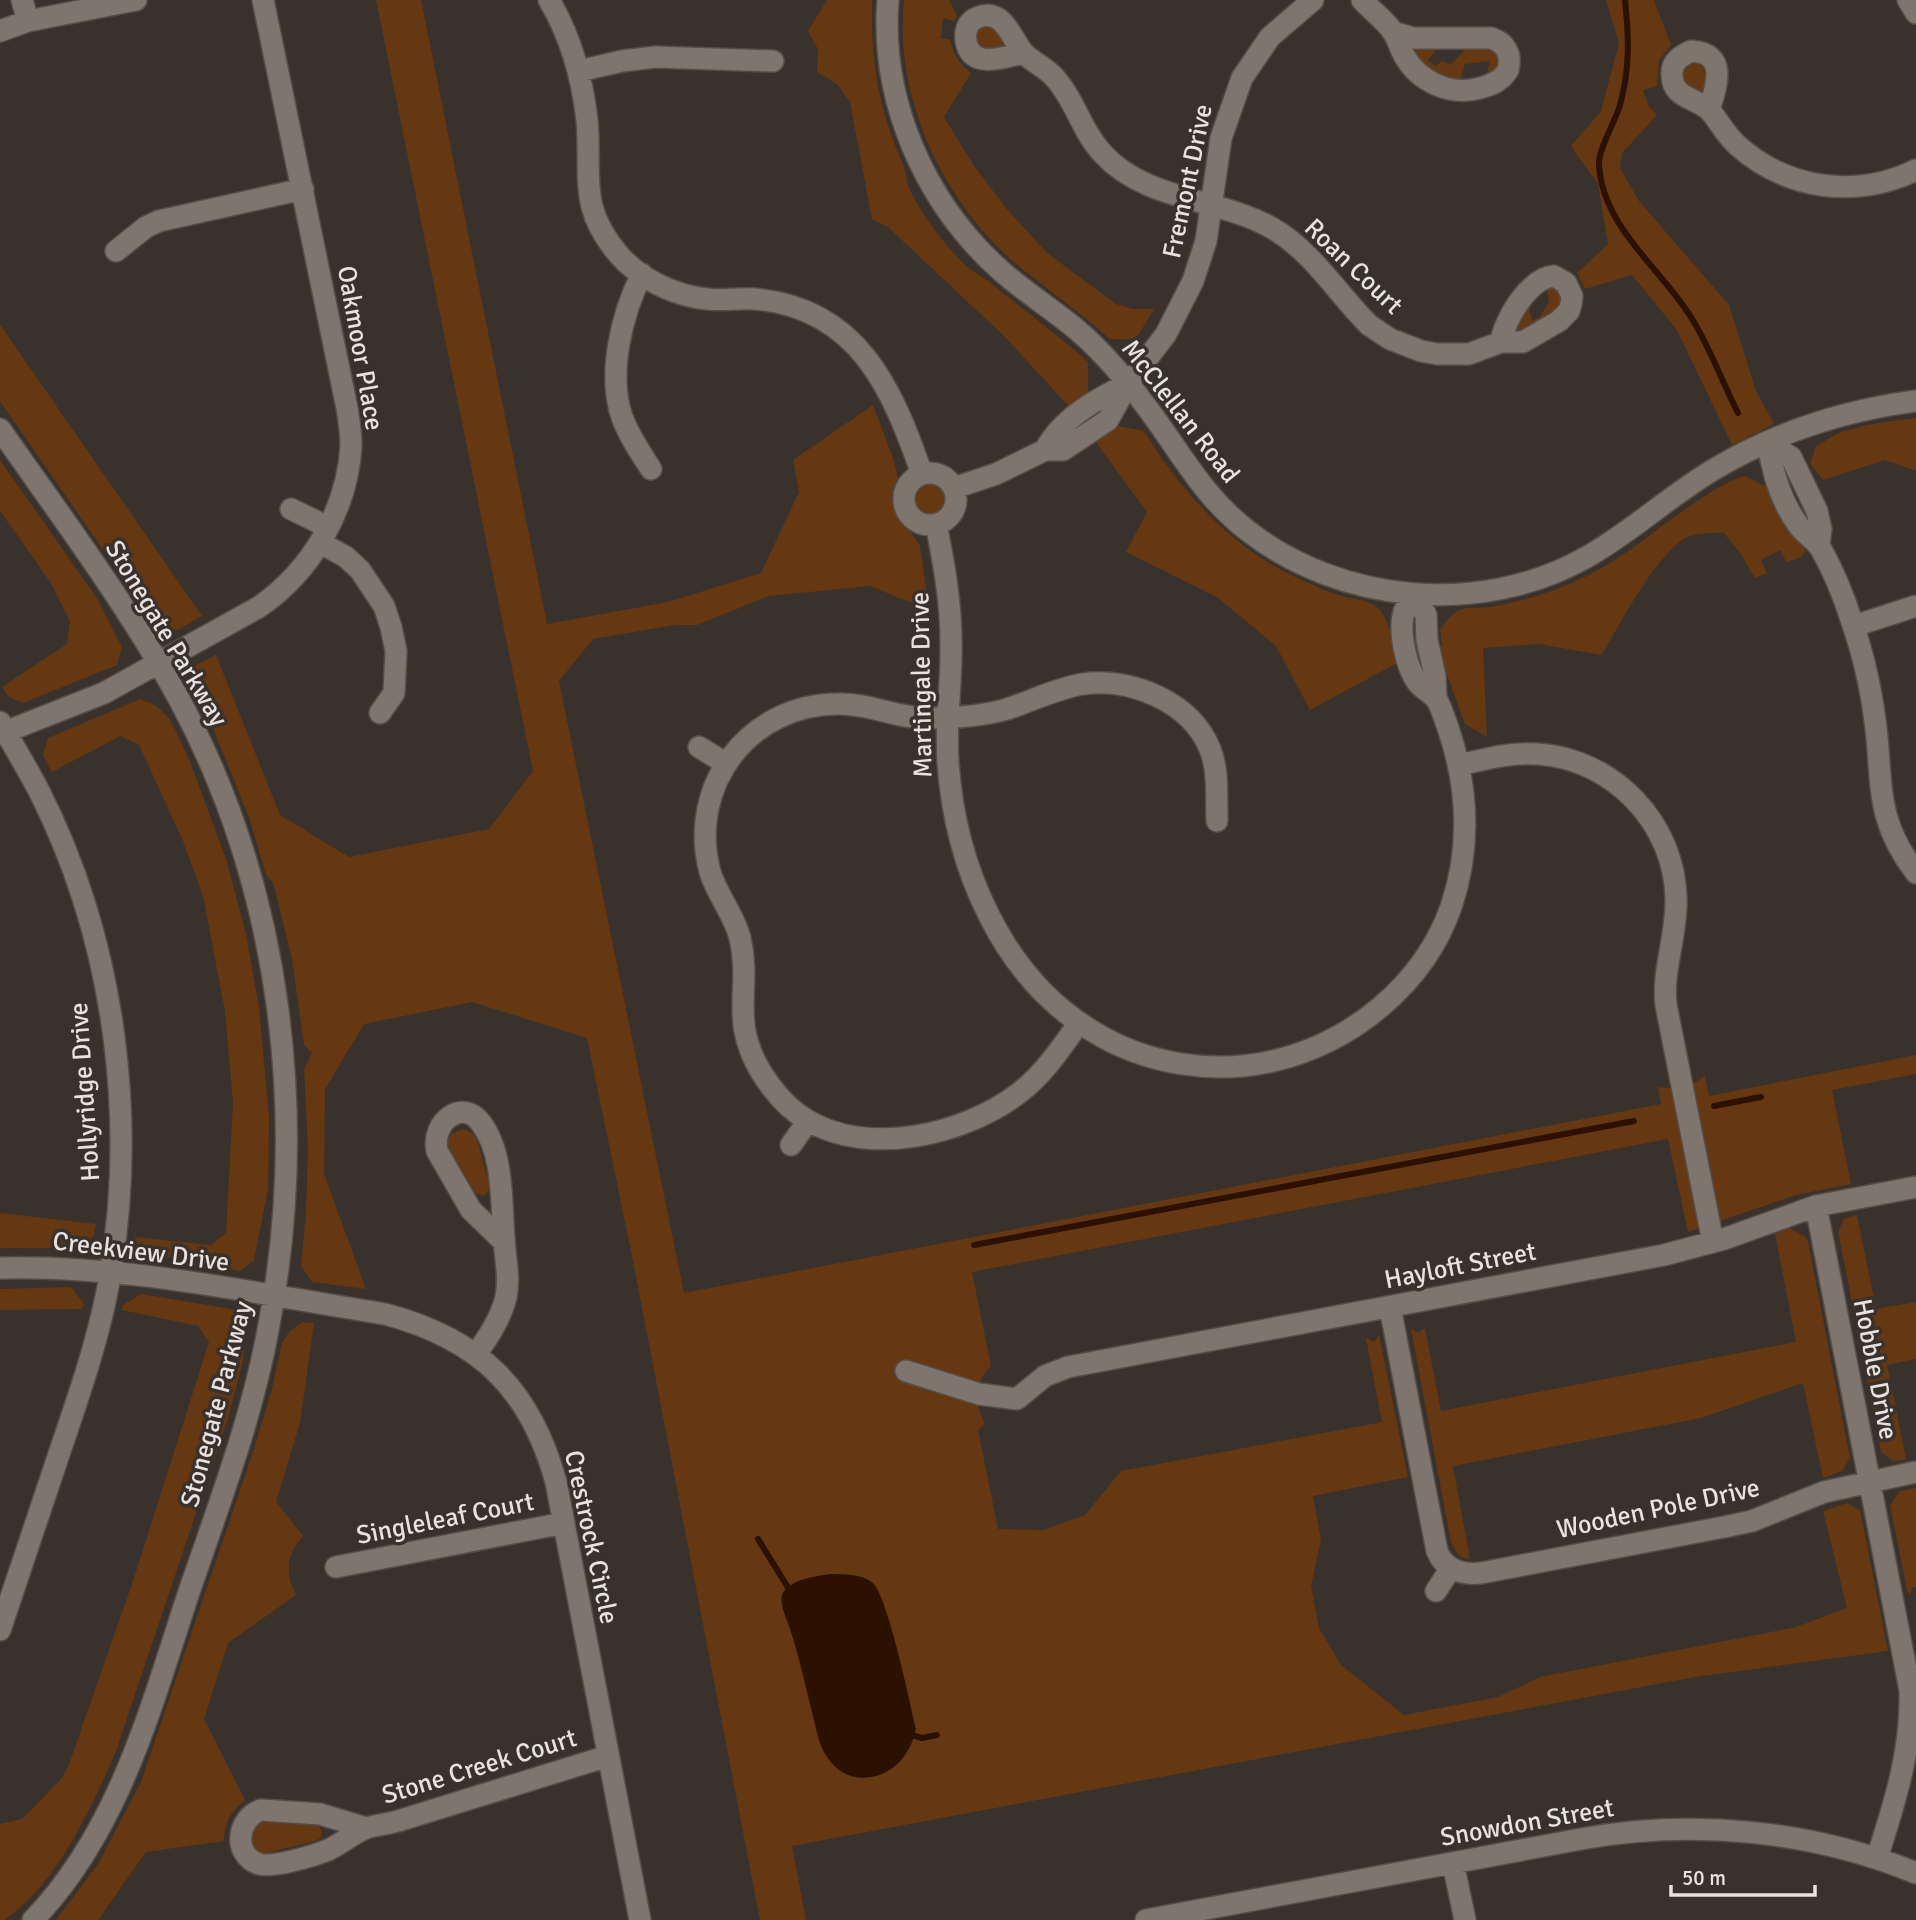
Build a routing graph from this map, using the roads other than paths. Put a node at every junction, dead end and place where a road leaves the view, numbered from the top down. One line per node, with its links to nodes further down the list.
1 (22, 0): 10 (street)
2 (136, 0): 10 (street)
3 (263, 0): 18 (street, Oakmoor Place)
4 (549, 0): 15 (street)
5 (888, 0): 23 (street, McClellan Road)
6 (1313, 0): 19 (street, Fremont Drive)
7 (1362, 0): 12 (street)
8 (1908, 0): 9 (street)
9 (1916, 13)
10 (28, 21): 11 (street)
11 (0, 31)
12 (1393, 32): 12 (street)
13 (1023, 53): 19 (street, Roan Court)
14 (773, 61): 15 (street)
15 (579, 71): 21 (street)
16 (1709, 110): 17 (street)
17 (1916, 170)
18 (303, 189): 20 (street); 32 (street, Oakmoor Place)
19 (1213, 204): 22 (street, Roan Court); 23 (street, Fremont Drive)
20 (116, 251)
21 (642, 274): 27 (street); 28 (street)
22 (1501, 342)
23 (1128, 384): 29 (street, Fremont Drive); 33 (street, McClellan Road)
24 (1916, 401): 26 (street, McClellan Road)
25 (0, 429): 36 (street, Stonegate Parkway)
26 (1768, 442): 33 (street, McClellan Road); 35 (street)
27 (652, 469)
28 (922, 474): 29 (street); 31 (street)
29 (954, 488): 31 (street)
30 (291, 509): 32 (street)
31 (936, 524): 38 (street, Martingale Drive)
32 (325, 535): 36 (street, Oakmoor Place); 37 (street)
33 (1413, 594): 42 (street, Martingale Drive)
34 (1916, 606): 35 (street)
35 (1854, 626): 44 (street)
36 (159, 664): 39 (street, Oakmoor Place); 54 (street, Stonegate Parkway)
37 (380, 713)
38 (947, 717): 41 (street); 43 (street); 45 (street, Martingale Drive)
39 (2, 729): 53 (street, Hollyridge Drive)
40 (699, 747): 41 (street)
41 (725, 763): 46 (street)
42 (1459, 765): 45 (street, Martingale Drive); 51 (street)
43 (1217, 821)
44 (1916, 873)
45 (1079, 1023): 46 (street)
46 (808, 1121): 47 (street)
47 (791, 1145)
48 (1916, 1187): 49 (street, Hayloft Street)
49 (1816, 1206): 51 (street, Hayloft Street); 59 (street, Hobble Drive)
50 (504, 1242): 50 (street); 56 (street)
51 (1713, 1242): 55 (street, Hayloft Street)
52 (0, 1268): 53 (street, Creekview Drive)
53 (110, 1271): 54 (street, Creekview Drive); 65 (street, Hollyridge Drive)
54 (274, 1297): 56 (street, Crestrock Circle); 71 (street, Stonegate Parkway)
55 (1390, 1307): 57 (street, Hayloft Street); 62 (street)
56 (476, 1353): 60 (street, Crestrock Circle)
57 (906, 1371)
58 (1916, 1472): 59 (street, Wooden Pole Drive)
59 (1869, 1481): 62 (street, Wooden Pole Drive); 64 (street, Hobble Drive)
60 (564, 1524): 61 (street, Singleleaf Court); 66 (street, Crestrock Circle)
61 (336, 1567)
62 (1451, 1568): 63 (street)
63 (1436, 1591)
64 (1907, 1624): 68 (street, Hobble Drive)
65 (0, 1630)
66 (608, 1756): 67 (street, Stone Creek Court); 72 (street, Crestrock Circle)
67 (366, 1828): 67 (street, Stone Creek Court)
68 (1877, 1858): 69 (street, Snowdon Street); 70 (street, Snowdon Street)
69 (1453, 1863): 73 (street, Snowdon Street); 74 (street)
70 (1916, 1873)
71 (33, 1920)
72 (640, 1920)
73 (1146, 1920)
74 (1465, 1920)

